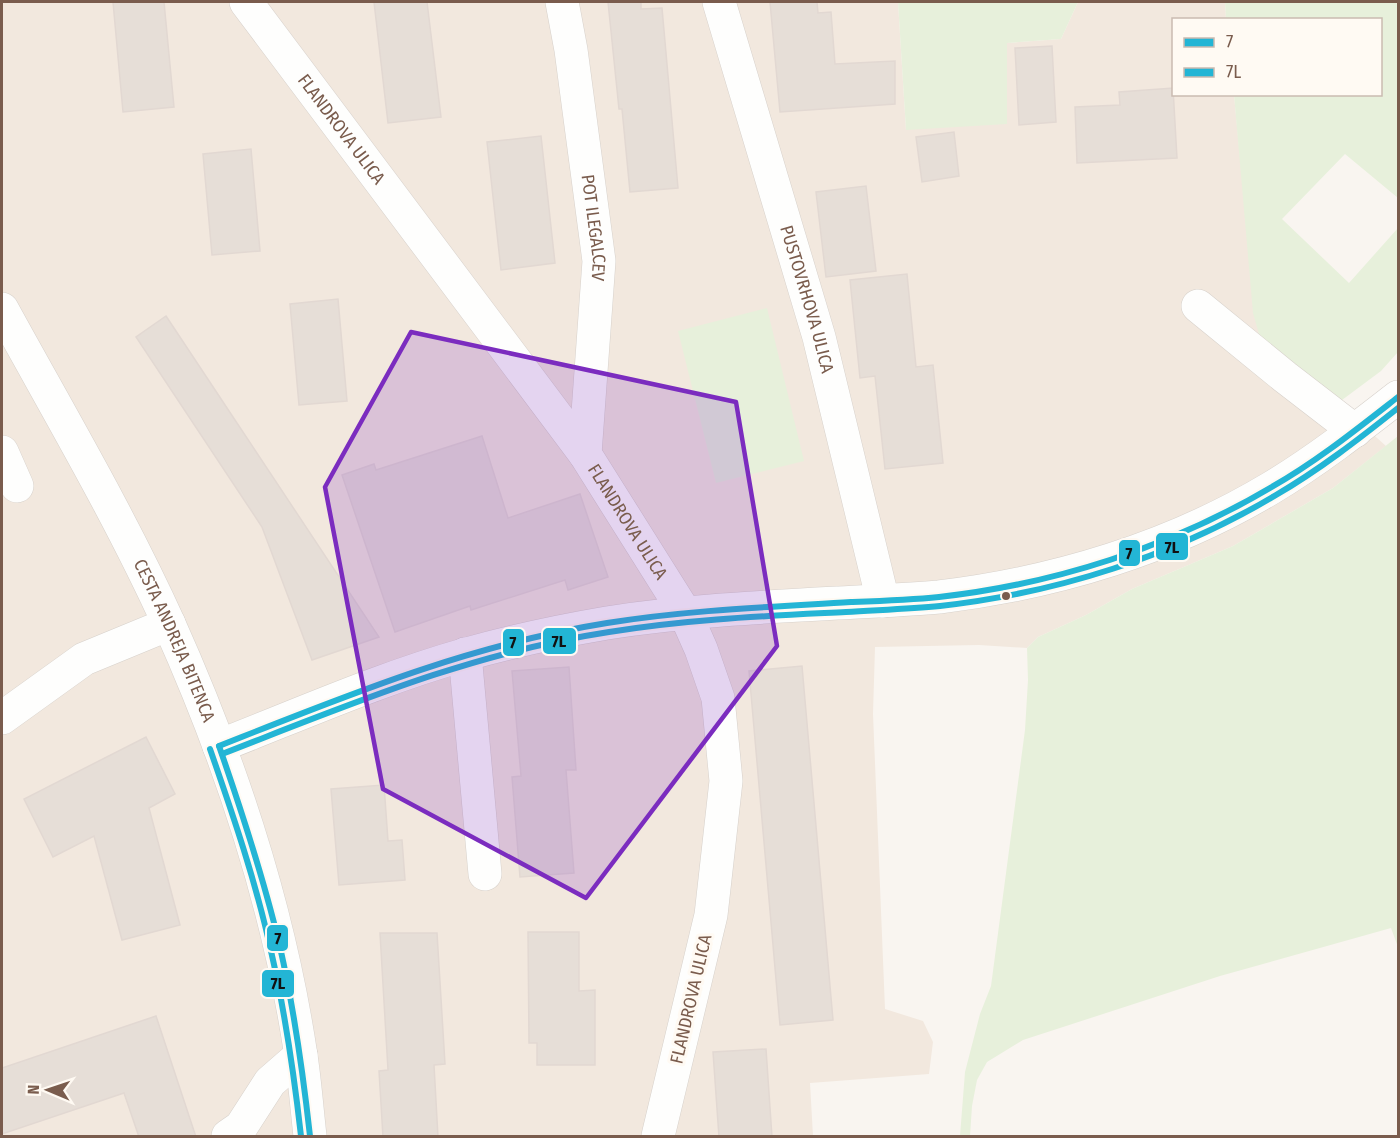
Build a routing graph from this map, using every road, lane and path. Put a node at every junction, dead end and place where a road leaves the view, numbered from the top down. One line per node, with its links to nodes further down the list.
1 (246, 2): 9 (street, FLANDROVA ULICA)
2 (562, 2): 9 (street, POT ILEGALCEV)
3 (719, 2): 11 (street, PUSTOVRHOVA ULICA)
4 (1198, 306): 7 (street)
5 (2, 309): 13 (street, CESTA ANDREJA BITENCA)
6 (1398, 397): 7 (street)
7 (1355, 431): 11 (street)
8 (2, 452): 10 (street)
9 (585, 454): 12 (street, FLANDROVA ULICA)
10 (17, 486)
11 (883, 601): 12 (street)
12 (686, 613): 14 (street); 21 (street, FLANDROVA ULICA)
13 (169, 624): 15 (street); 16 (street, CESTA ANDREJA BITENCA)
14 (465, 654): 16 (street); 17 (street)
15 (2, 718)
16 (219, 746): 18 (street, CESTA ANDREJA BITENCA)
17 (485, 874)
18 (301, 1055): 19 (street); 20 (street, CESTA ANDREJA BITENCA)
19 (228, 1137)
20 (310, 1137)
21 (658, 1137)

